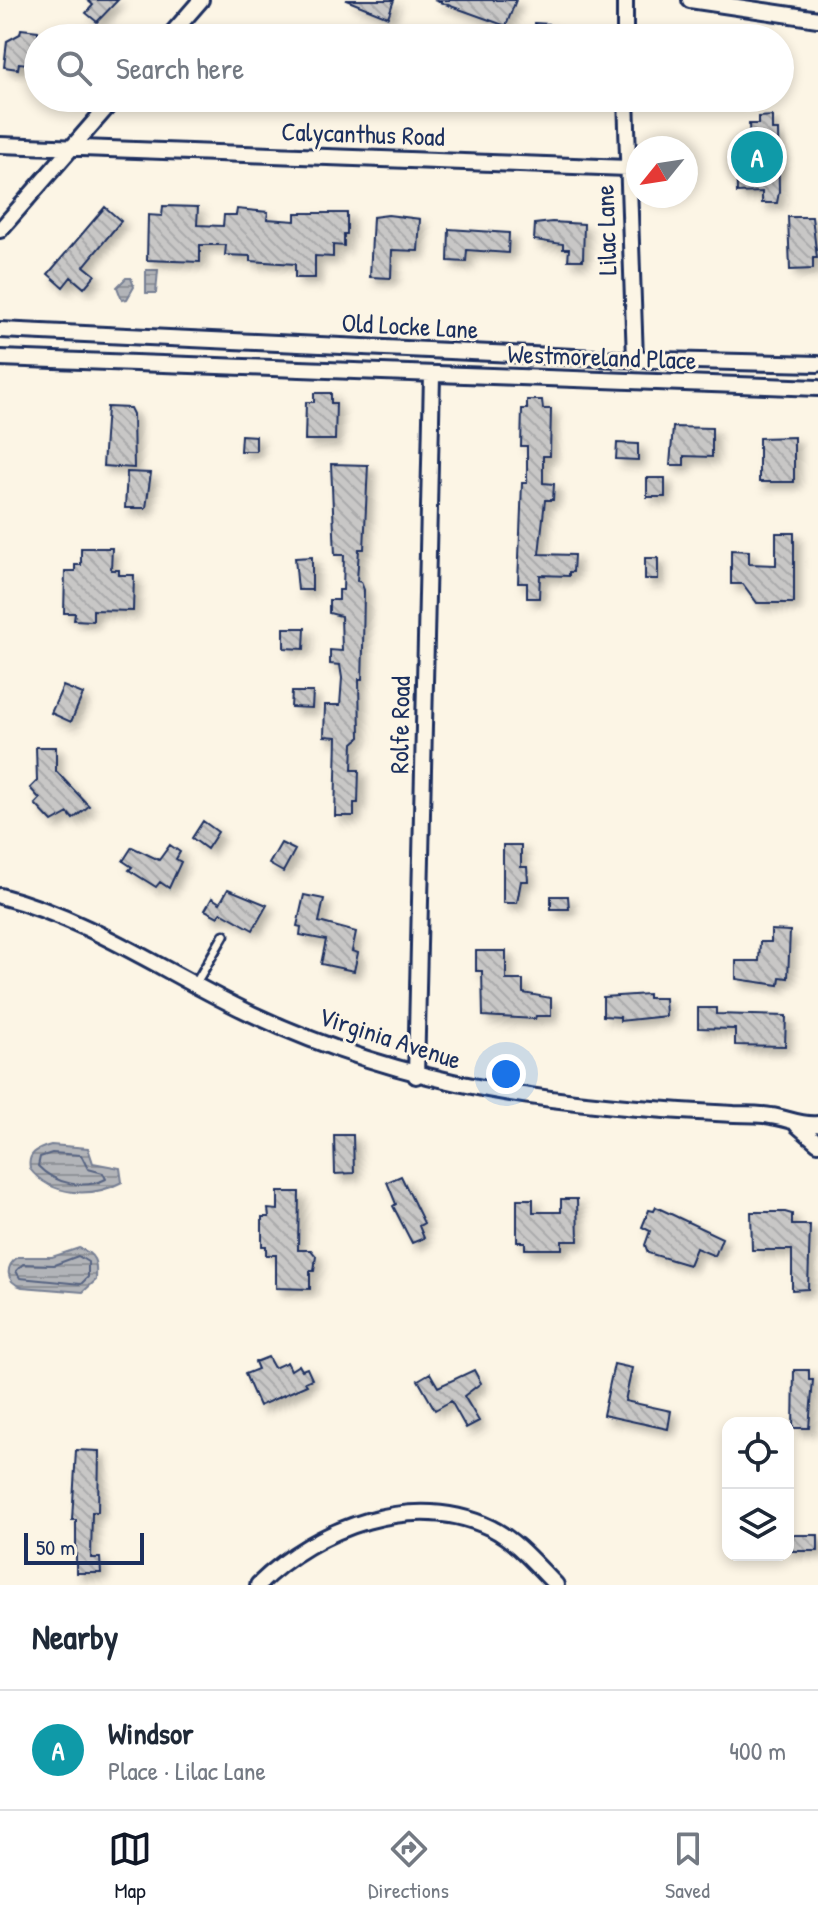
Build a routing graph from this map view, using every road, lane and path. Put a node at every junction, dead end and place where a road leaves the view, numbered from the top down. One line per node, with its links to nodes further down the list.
1 (201, 0): 5 (street)
2 (625, 0): 6 (street)
3 (690, 0): 4 (street)
4 (818, 19)
5 (180, 24)
6 (625, 24)
7 (103, 112): 11 (street)
8 (626, 112): 9 (street, Lilac Lane)
9 (627, 136)
10 (0, 145): 11 (street, Calycanthus Road)
11 (72, 147): 12 (street, Calycanthus Road); 14 (street)
12 (626, 168)
13 (629, 208): 17 (street, Lilac Lane)
14 (0, 230)
15 (0, 330): 17 (street, Old Locke Lane)
16 (0, 358): 19 (street, Westmoreland Place)
17 (635, 359): 18 (street, Old Locke Lane)
18 (818, 364)
19 (432, 376): 20 (street, Westmoreland Place); 24 (street, Rolfe Road)
20 (818, 388)
21 (0, 896): 23 (street, Virginia Avenue)
22 (224, 935): 23 (lane)
23 (196, 983): 24 (street, Virginia Avenue)
24 (416, 1076): 25 (street, Virginia Avenue)
25 (793, 1122): 26 (street, Virginia Avenue); 27 (street)
26 (818, 1124)
27 (818, 1143)
28 (258, 1585): 29 (street)
29 (556, 1585)

